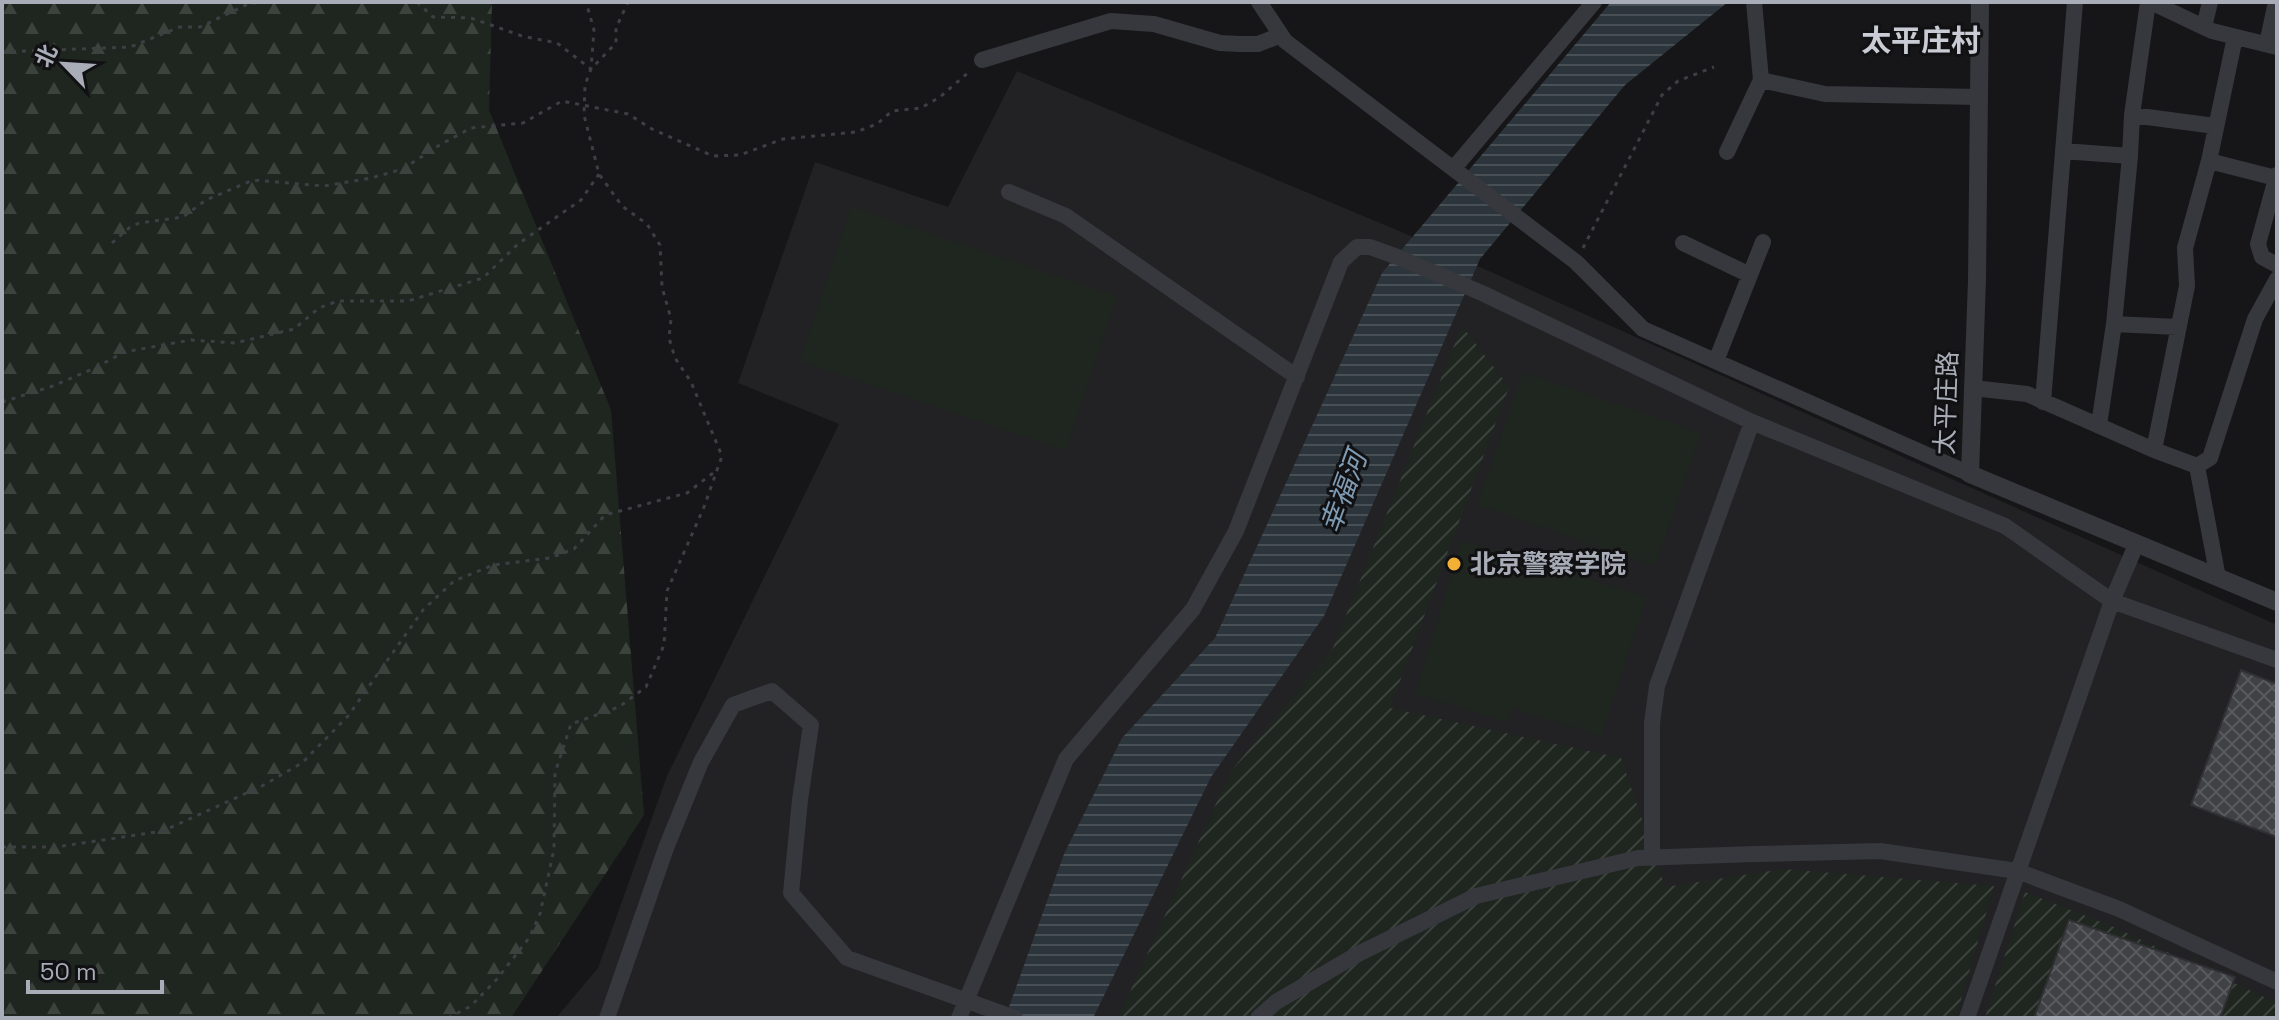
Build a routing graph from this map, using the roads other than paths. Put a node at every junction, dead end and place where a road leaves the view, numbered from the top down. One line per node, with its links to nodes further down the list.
1 (1259, 2): 10 (street)
2 (1594, 2): 22 (street)
3 (1754, 2): 14 (street)
4 (1980, 2): 15 (street, 太平庄路)
5 (2075, 2): 18 (street)
6 (2149, 2): 9 (street); 16 (street)
7 (2210, 2): 9 (street)
8 (2276, 2): 12 (street)
9 (2204, 27): 11 (street)
10 (1281, 35): 13 (street); 22 (street)
11 (2235, 37): 12 (street); 17 (street)
12 (2272, 45)
13 (982, 60)
14 (1761, 80): 15 (street); 19 (street)
15 (1979, 97): 34 (street, 太平庄路)
16 (2132, 115): 17 (street); 20 (street)
17 (2215, 126): 21 (street)
18 (2063, 151): 20 (street); 35 (street)
19 (1727, 152)
20 (2130, 156): 30 (street)
21 (2209, 161): 23 (street); 31 (street)
22 (1457, 170): 32 (street)
23 (2277, 176): 27 (street)
24 (1009, 192): 33 (street)
25 (1763, 242): 28 (street)
26 (1683, 243): 28 (street)
27 (2277, 265)
28 (1750, 275): 32 (street)
29 (2277, 279): 39 (street)
30 (2114, 324): 31 (street); 37 (street)
31 (2178, 327): 38 (street)
32 (1716, 361): 40 (street)
33 (1297, 377): 36 (street); 49 (street)
34 (1973, 388): 35 (street); 40 (street, 太平庄路)
35 (2043, 402): 37 (street)
36 (1752, 422): 43 (street); 46 (street)
37 (2099, 425): 38 (street)
38 (2154, 450): 39 (street)
39 (2197, 466): 42 (street)
40 (1970, 474): 41 (street, 太平庄路)
41 (2136, 545): 42 (street, 太平庄路); 43 (street)
42 (2218, 578): 44 (street, 太平庄路)
43 (2112, 601): 45 (street); 47 (street)
44 (2277, 602)
45 (2277, 660)
46 (1652, 858): 47 (street); 53 (street)
47 (2017, 871): 48 (street); 54 (street)
48 (2277, 982)
49 (966, 1001): 50 (street); 51 (street); 52 (street)
50 (607, 1018)
51 (959, 1018)
52 (1015, 1018)
53 (1258, 1018)
54 (1967, 1018)

